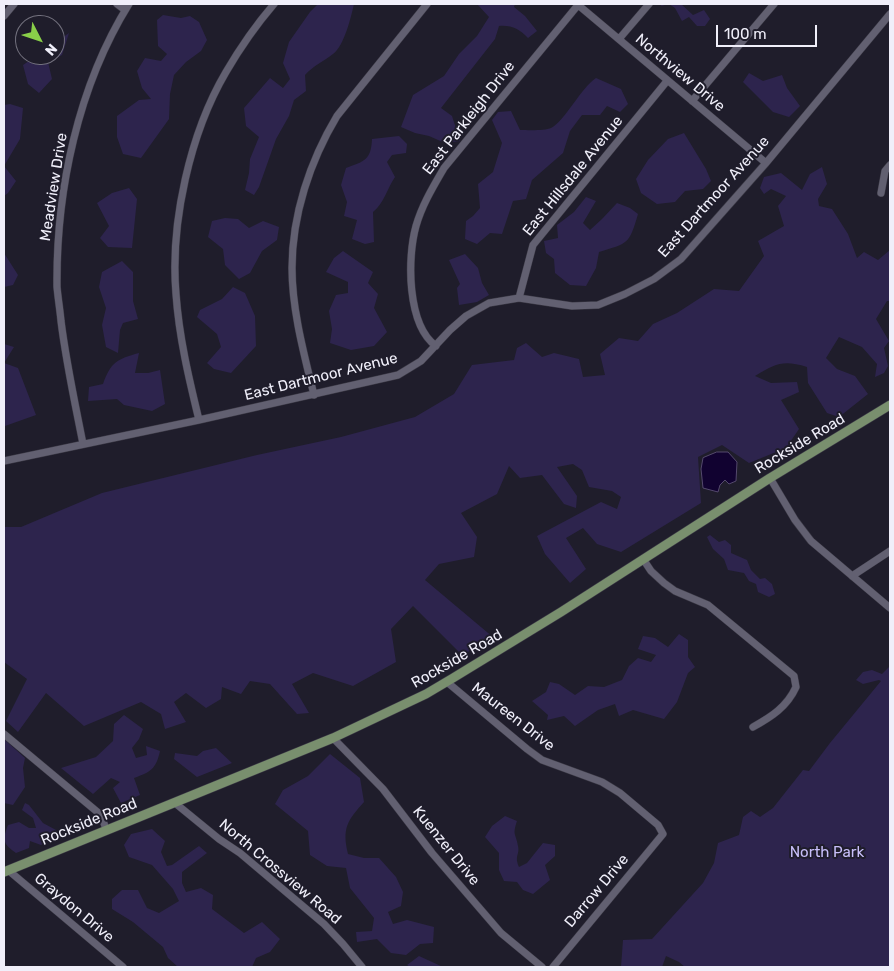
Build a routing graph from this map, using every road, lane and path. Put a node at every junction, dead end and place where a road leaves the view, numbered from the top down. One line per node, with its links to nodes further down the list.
1 (14, 4): 10 (street)
2 (118, 4): 8 (street)
3 (274, 4): 21 (street)
4 (427, 4): 19 (street)
5 (577, 4): 11 (street, Northview Drive); 18 (street, East Parkleigh Drive)
6 (649, 4): 11 (street)
7 (774, 4): 13 (street)
8 (127, 7): 22 (street, Meadview Drive)
9 (890, 14): 14 (street, East Dartmoor Avenue)
10 (4, 16)
11 (620, 39): 12 (street, Northview Drive)
12 (667, 81): 13 (street, Northview Drive); 17 (street, East Hillsdale Avenue)
13 (692, 101): 14 (street, Northview Drive)
14 (766, 163): 17 (street, East Dartmoor Avenue)
15 (890, 165): 16 (street)
16 (881, 193)
17 (519, 298): 18 (street, East Dartmoor Avenue)
18 (436, 346): 19 (street, East Dartmoor Avenue)
19 (314, 395): 21 (street, East Dartmoor Avenue)
20 (890, 405): 24 (main road, Rockside Road)
21 (199, 420): 22 (street, East Dartmoor Avenue)
22 (83, 444): 23 (street, East Dartmoor Avenue)
23 (4, 461)
24 (770, 478): 26 (main road, Rockside Road); 27 (street)
25 (890, 551): 27 (street)
26 (643, 559): 29 (main road, Rockside Road); 30 (street)
27 (852, 576): 28 (street)
28 (890, 608)
29 (447, 682): 32 (main road, Rockside Road); 35 (street, Maureen Drive)
30 (753, 727)
31 (4, 734): 34 (street)
32 (333, 738): 33 (main road, Rockside Road); 39 (street, Kuenzer Drive)
33 (175, 803): 34 (main road, Rockside Road); 38 (street, North Crossview Road)
34 (106, 829): 36 (main road, Rockside Road)
35 (663, 834): 40 (street, Darrow Drive)
36 (6, 871): 37 (street, Graydon Drive)
37 (123, 967)
38 (362, 967)
39 (542, 967)
40 (553, 967)

